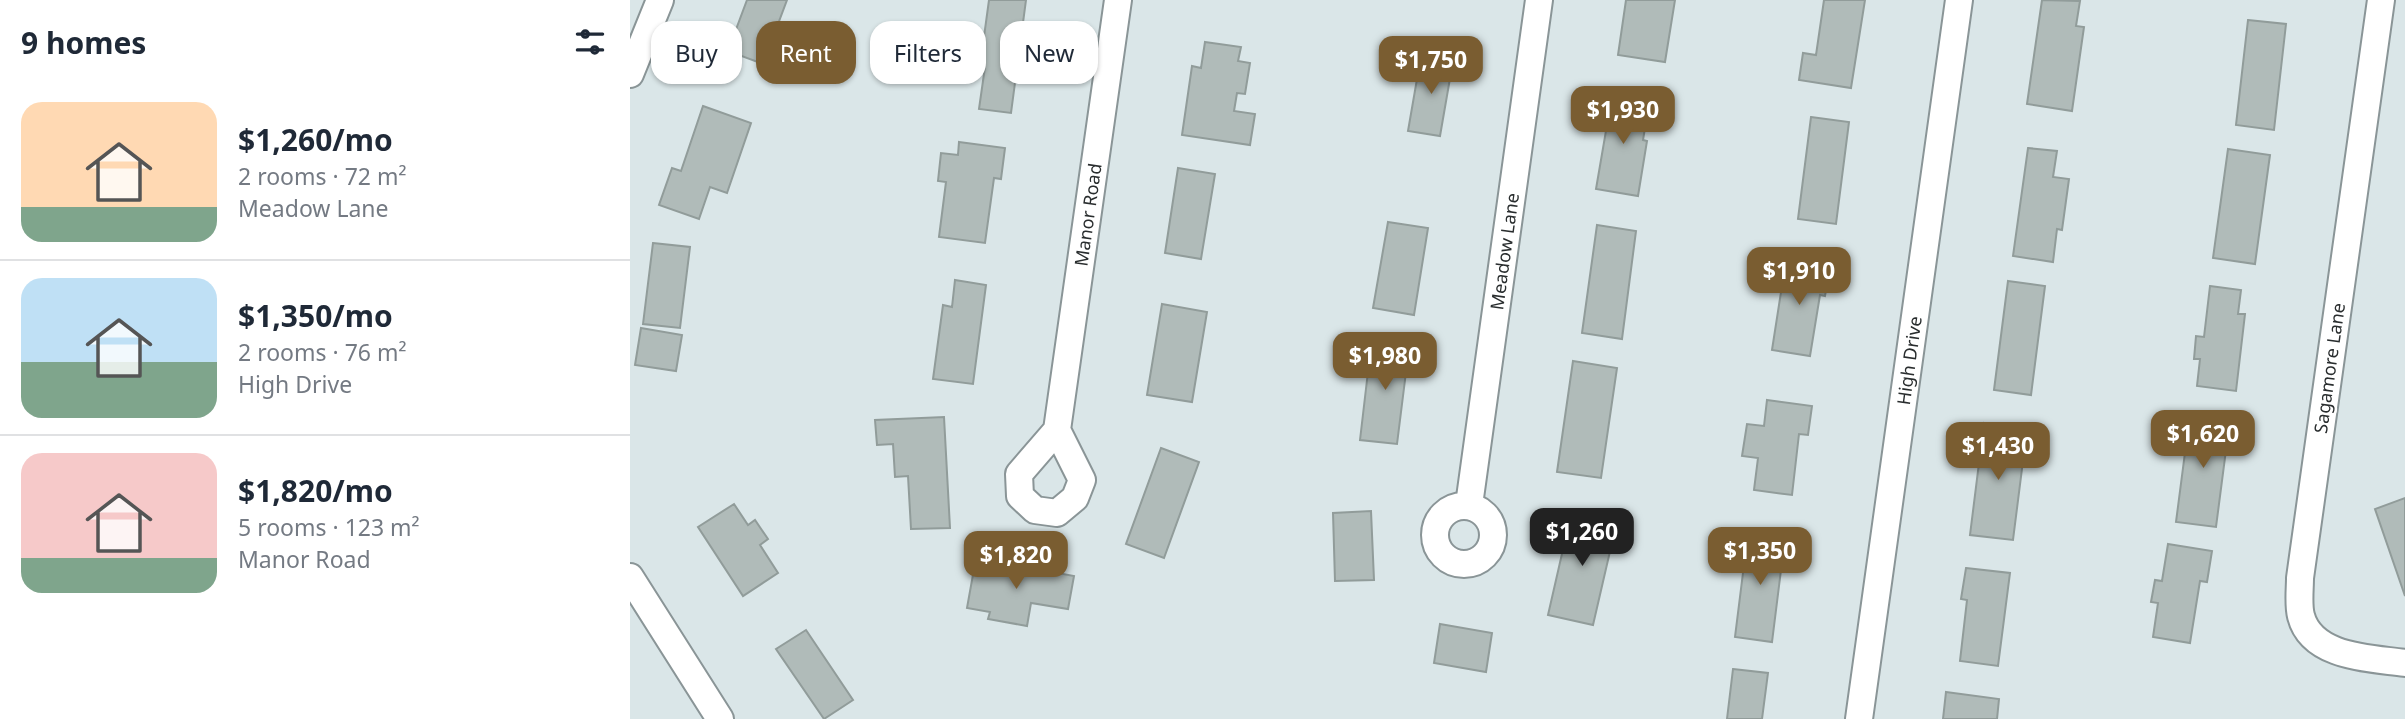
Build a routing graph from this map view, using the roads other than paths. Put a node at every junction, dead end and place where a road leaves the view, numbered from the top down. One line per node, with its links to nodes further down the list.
1 (660, 0): 6 (street)
2 (1118, 0): 7 (street, Manor Road)
3 (1539, 0): 8 (street, Meadow Lane)
4 (1959, 0): 12 (street, High Drive)
5 (2381, 0): 10 (street, Sagamore Lane)
6 (630, 74)
7 (1057, 430)
8 (1469, 505)
9 (630, 577): 11 (street)
10 (2405, 663)
11 (720, 719)
12 (1859, 719)

